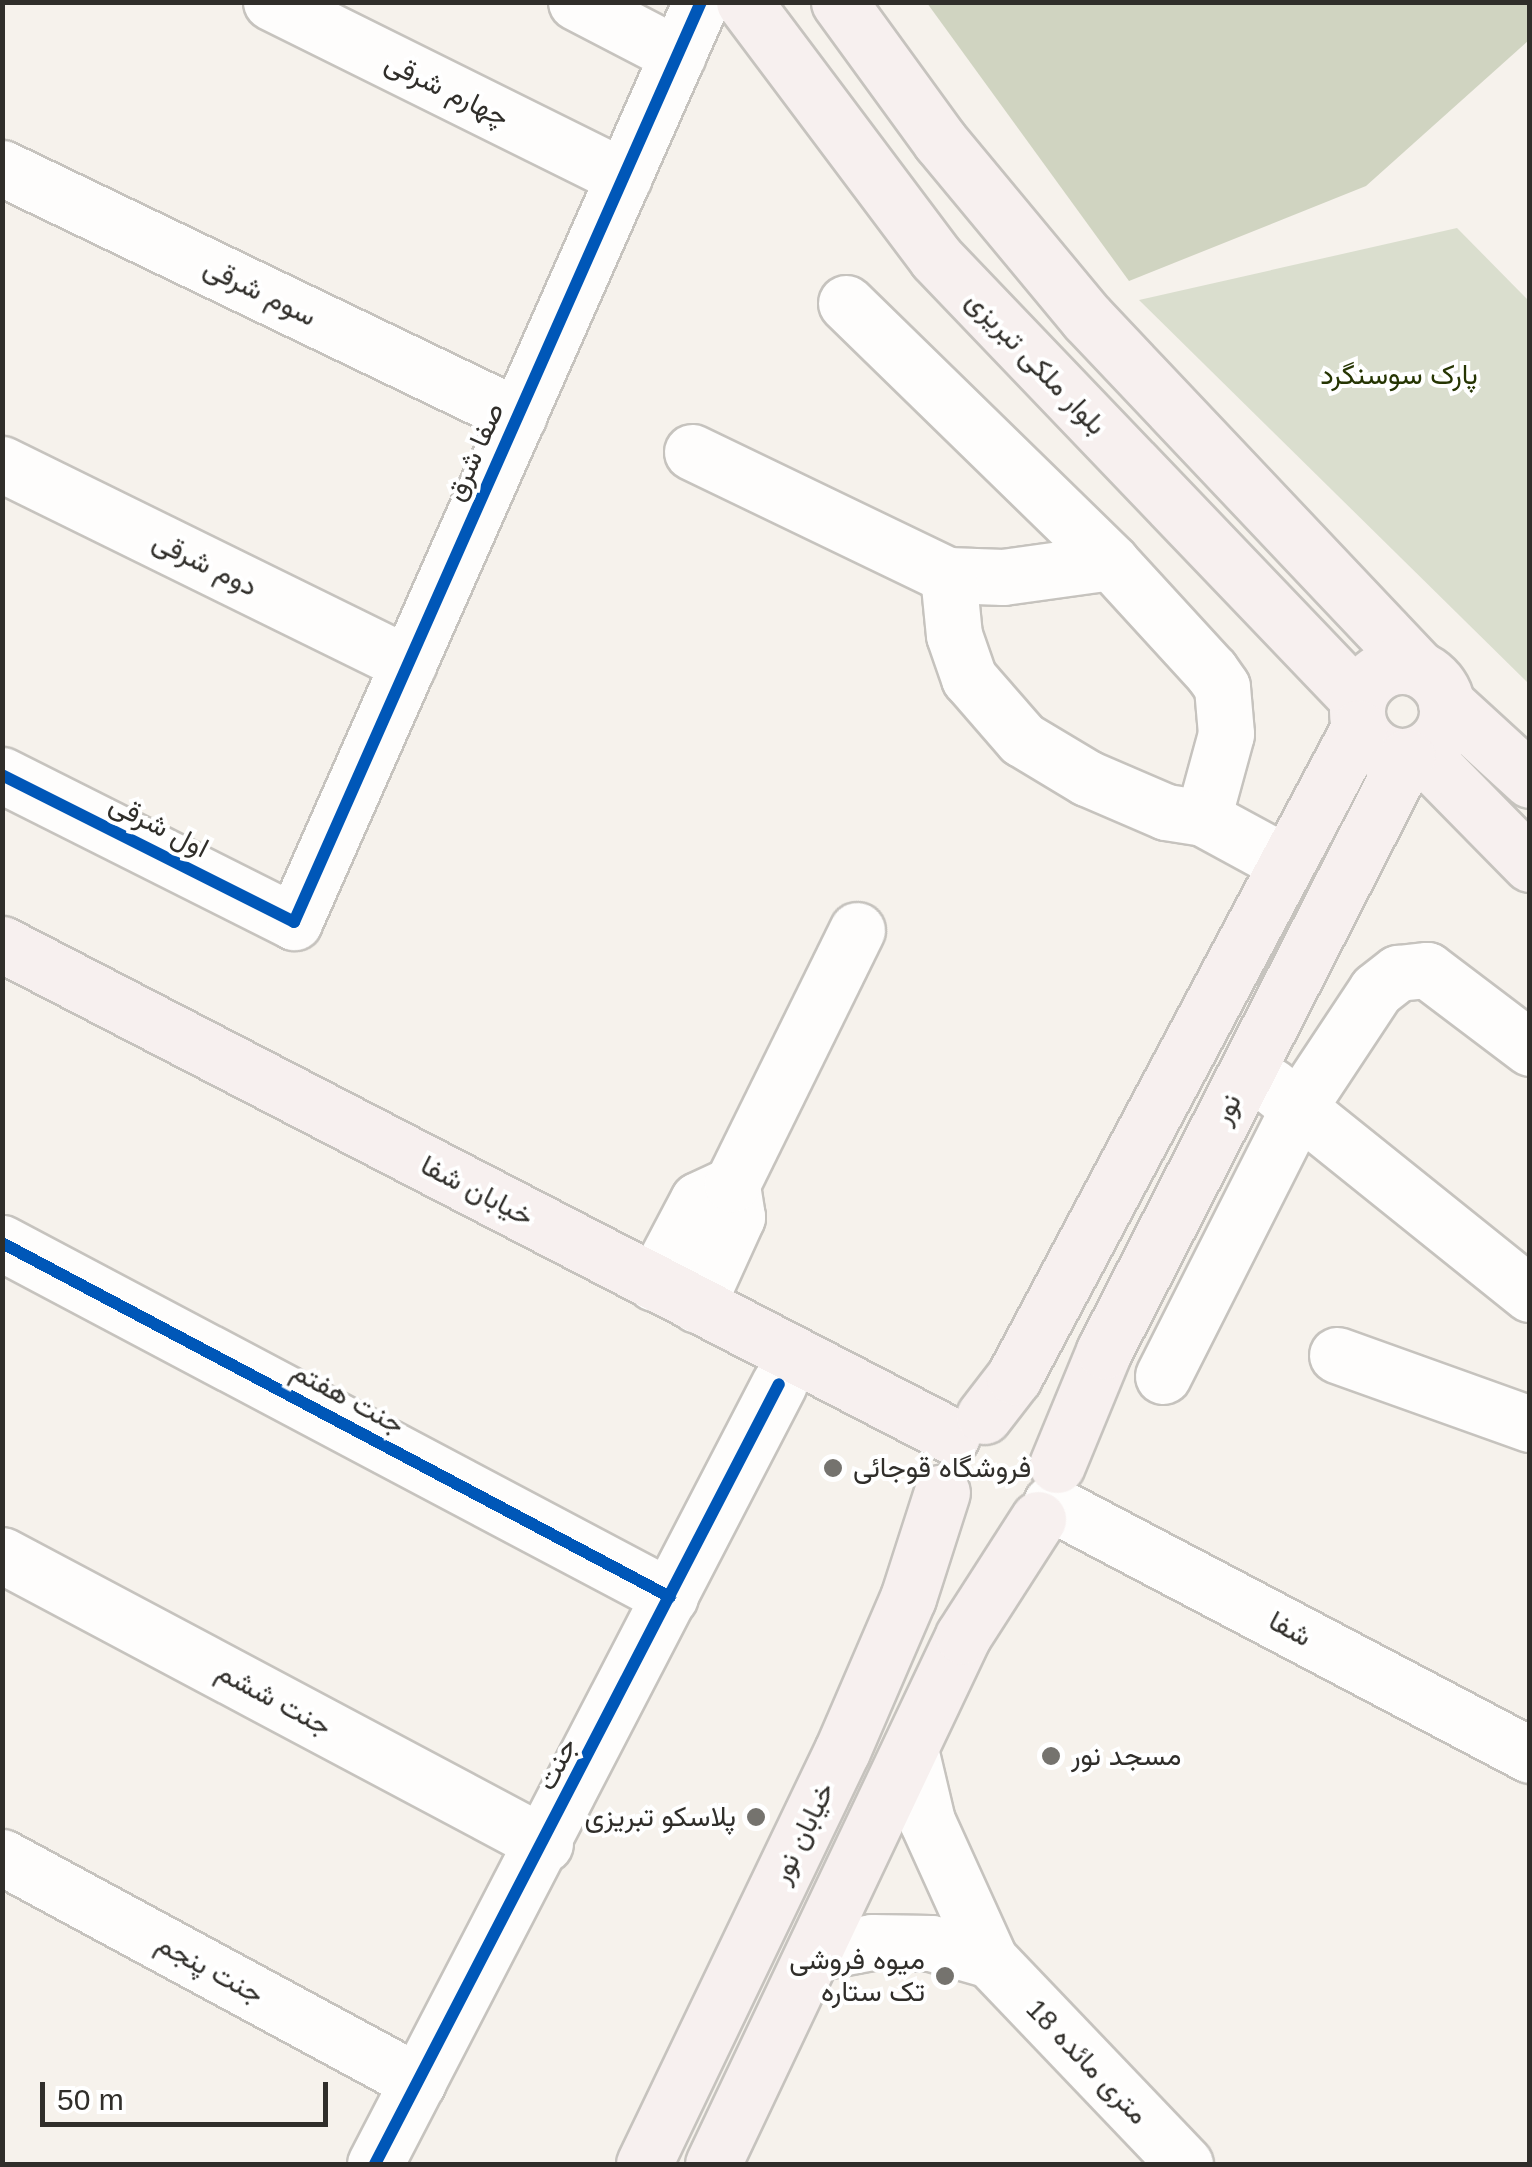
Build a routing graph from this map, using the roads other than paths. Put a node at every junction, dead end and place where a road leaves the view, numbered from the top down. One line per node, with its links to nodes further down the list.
1 (271, 2): 8 (street, چهارم شرقی)
2 (576, 2): 6 (street)
3 (701, 2): 6 (street, صفا شرق)
4 (744, 2): 17 (main road, بلوار ملکى تبریزى)
5 (839, 2): 16 (main road)
6 (678, 54): 8 (street, صفا شرق)
7 (2, 168): 10 (street, سوم شرقی)
8 (624, 177): 10 (street, صفا شرق)
9 (846, 304): 13 (street)
10 (518, 416): 15 (street, صفا شرق)
11 (692, 452): 14 (street)
12 (2, 464): 15 (street, دوم شرقی)
13 (1112, 562): 14 (street); 21 (street)
14 (948, 575): 21 (street)
15 (408, 664): 24 (street, صفا شرق)
16 (1432, 686): 17 (main road); 18 (main road); 20 (main road)
17 (1359, 714): 18 (main road); 22 (main road)
18 (1414, 754): 23 (main road); 29 (main road, نور)
19 (2, 775): 24 (street, اول شرقی)
20 (1530, 780)
21 (1203, 818): 22 (street)
22 (1286, 863): 38 (main road)
23 (1530, 864)
24 (294, 922)
25 (858, 930): 32 (street)
26 (2, 944): 32 (main road, خیابان شفا)
27 (2, 987): 36 (main road, خیابان شفا)
28 (1530, 1048): 30 (street)
29 (1247, 1070): 30 (street); 39 (main road, نور)
30 (1300, 1105): 33 (street); 35 (street)
31 (2, 1243): 41 (street, جنت هفتم)
32 (675, 1294): 38 (main road, خیابان شفا)
33 (1530, 1294)
34 (1336, 1355): 37 (street)
35 (1163, 1376)
36 (779, 1384): 38 (main road, خیابان شفا); 41 (street, جنت)
37 (1530, 1424)
38 (954, 1454): 39 (main road); 39 (main road); 50 (main road, خیابان نور)
39 (1049, 1496): 42 (main road); 43 (street, شفا)
40 (2, 1555): 44 (street, جنت ششم)
41 (670, 1598): 44 (street, جنت)
42 (910, 1749): 46 (main road); 47 (street)
43 (1530, 1755)
44 (545, 1844): 48 (street, جنت)
45 (2, 1857): 48 (street, جنت پنجم)
46 (814, 1953): 47 (street); 51 (main road)
47 (990, 1960): 52 (street, 18 متری مائده)
48 (418, 2082): 49 (street, جنت)
49 (375, 2164)
50 (644, 2164)
51 (713, 2164)
52 (1184, 2164)

